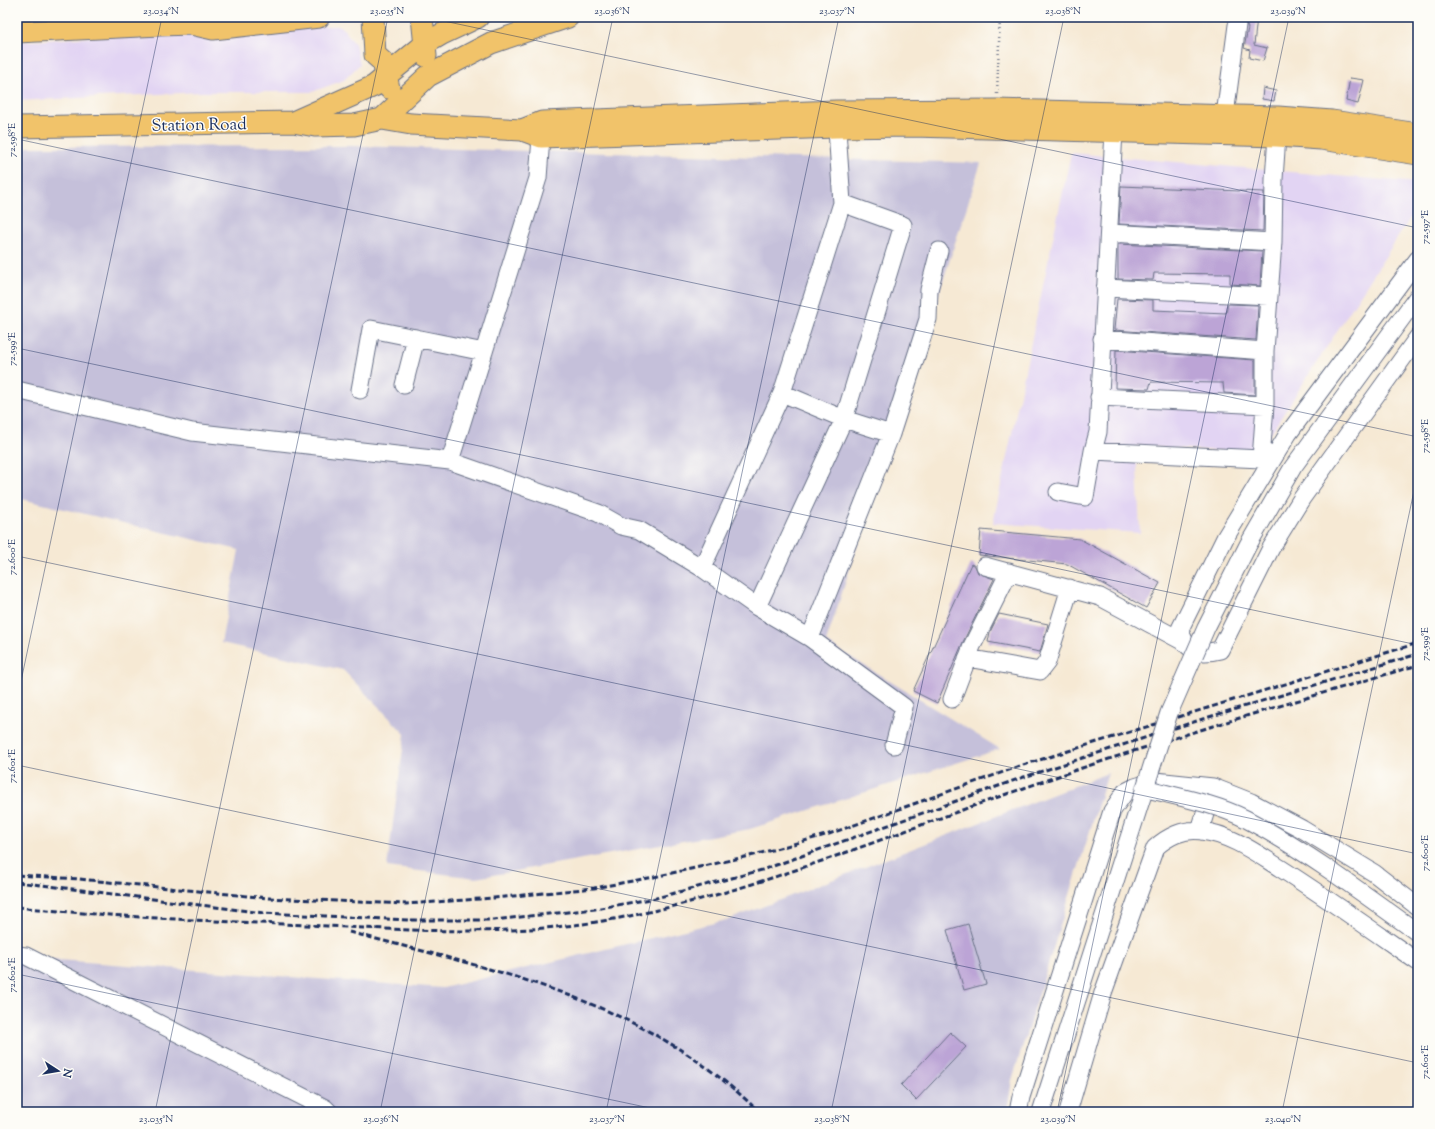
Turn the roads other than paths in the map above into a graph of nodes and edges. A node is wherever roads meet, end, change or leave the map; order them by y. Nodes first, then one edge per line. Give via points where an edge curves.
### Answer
1 (319, 17) edge
2 (373, 17) edge
3 (422, 17) edge
4 (434, 17) edge
5 (478, 17) edge
6 (568, 17) edge
7 (196, 21) edge
8 (1237, 25) dead end
9 (458, 26) junction
10 (17, 32) edge
11 (425, 44) junction
12 (428, 76) junction
13 (380, 82) junction
14 (387, 114) junction
15 (1225, 115) junction
16 (836, 119) junction
17 (292, 122) junction
18 (17, 127) edge
19 (535, 130) junction
20 (1114, 131) junction
21 (1418, 134) edge
22 (1277, 136) junction
23 (1418, 154) edge
24 (842, 203) junction
25 (1109, 233) junction
26 (1274, 242) junction
27 (939, 251) dead end
28 (1418, 260) edge
29 (1105, 288) junction
30 (1270, 296) junction
31 (1418, 296) edge
32 (1418, 337) edge
33 (416, 338) junction
34 (1102, 339) junction
35 (1265, 351) junction
36 (484, 352) junction
37 (404, 385) dead end
38 (17, 390) edge
39 (360, 390) dead end
40 (782, 393) junction
41 (1099, 397) junction
42 (1265, 405) junction
43 (844, 419) junction
44 (891, 434) junction
45 (1093, 451) junction
46 (450, 462) junction
47 (1058, 492) dead end
48 (985, 566) dead end
49 (702, 568) junction
50 (1009, 572) junction
51 (1070, 588) junction
52 (757, 607) junction
53 (810, 638) junction
54 (1182, 641) junction
55 (967, 658) junction
56 (952, 699) dead end
57 (894, 745) dead end
58 (1144, 788) junction
59 (1213, 788) junction
60 (1200, 830) junction
61 (1418, 907) edge
62 (1418, 933) edge
63 (17, 955) edge
64 (1418, 962) edge
65 (329, 1112) edge
66 (1018, 1112) edge
67 (1041, 1112) edge
68 (1068, 1112) edge

1 - 7 main road via 213,30
2 - 13 main road via 376,55 383,62
3 - 11 main road
4 - 9 main road
5 - 9 main road, Station Road
6 - 12 main road via 491,43
7 - 10 main road
8 - 15 street
9 - 11 main road, Station Road
11 - 12 main road
11 - 13 main road, Station Road
12 - 14 main road
13 - 14 main road
13 - 17 main road, Station Road
14 - 17 main road via 354,125 315,126
14 - 19 main road via 411,124
15 - 16 main road via 997,110
15 - 21 main road via 1332,121
16 - 19 main road
16 - 20 main road via 913,126
16 - 24 street
17 - 18 main road, Station Road
19 - 36 street via 538,178
20 - 22 main road
20 - 25 street
22 - 23 main road via 1328,140
22 - 26 street
24 - 40 street
24 - 43 street via 903,225
25 - 26 street
25 - 29 street
26 - 30 street
27 - 44 street via 929,290 928,318
28 - 54 street via 1288,434 1225,538 1180,629
29 - 30 street
29 - 34 street
30 - 35 street
31 - 58 street, bridge via 1293,467 1248,545 1206,628 1169,713
32 - 54 street via 1302,498 1271,548 1220,650 1201,652 1190,648
33 - 36 street
33 - 37 street
33 - 39 street via 371,329
34 - 35 street
34 - 41 street
35 - 42 street
36 - 46 street
38 - 46 street via 192,432
40 - 43 street
40 - 49 street
41 - 42 street
41 - 45 street via 1098,432
42 - 45 street via 1261,459
43 - 44 street
43 - 52 street
44 - 53 street
45 - 47 street via 1085,497
46 - 49 street via 598,513 621,526 639,530
48 - 50 street
49 - 52 street
50 - 51 street
50 - 55 street
51 - 54 street via 1100,597
51 - 55 street via 1047,662 1040,671
52 - 53 street
53 - 57 street via 904,707
55 - 56 street
58 - 62 street, bridge via 1213,806 1245,819 1354,887
58 - 67 street, bridge
59 - 60 street
59 - 61 street via 1251,802 1302,829 1374,873
59 - 66 street via 1155,781 1125,792 1112,811
60 - 64 street via 1214,833 1250,849 1318,892
60 - 68 street via 1168,837 1155,848 1102,993
63 - 65 street via 33,960 326,1108

